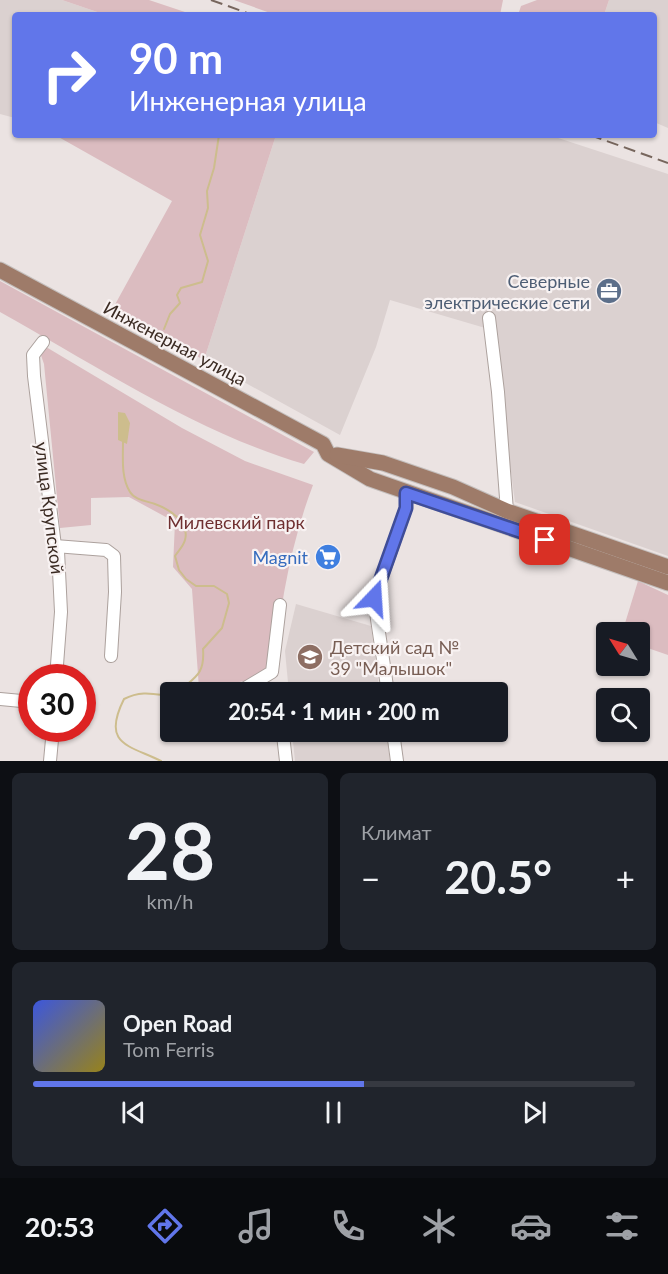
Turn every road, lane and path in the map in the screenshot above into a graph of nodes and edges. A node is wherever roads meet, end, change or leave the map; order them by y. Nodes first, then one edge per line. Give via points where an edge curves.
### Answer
1 (0, 270) edge
2 (489, 318) dead end
3 (43, 342) dead end
4 (328, 454) junction
5 (382, 463) junction
6 (370, 479) junction
7 (406, 493) junction
8 (507, 511) junction
9 (55, 546) junction
10 (668, 567) edge
11 (652, 576) junction
12 (668, 583) edge
13 (668, 588) edge
14 (280, 605) dead end
15 (111, 656) dead end
16 (57, 664) edge
17 (255, 682) edge
18 (386, 682) edge
19 (0, 699) edge
20 (18, 701) edge
21 (52, 742) edge
22 (284, 742) edge
23 (394, 742) edge
24 (50, 761) edge
25 (286, 761) edge
26 (397, 761) edge

1 - 4 main road, Инженерная улица via 323,444
2 - 8 street
3 - 9 street, улица Крупской via 33,355 34,376
4 - 5 main road
4 - 6 main road, Инженерная улица
5 - 6 main road
5 - 8 main road via 453,487
6 - 7 main road, Инженерная улица
7 - 11 main road, Инженерная улица
7 - 18 street via 406,508 374,598
8 - 10 main road
9 - 15 street via 106,550 114,556
9 - 16 street, улица Крупской via 61,612
11 - 12 main road, Инженерная улица
11 - 13 main road
14 - 17 street via 272,672
19 - 20 street
21 - 24 street
22 - 25 street
23 - 26 street

